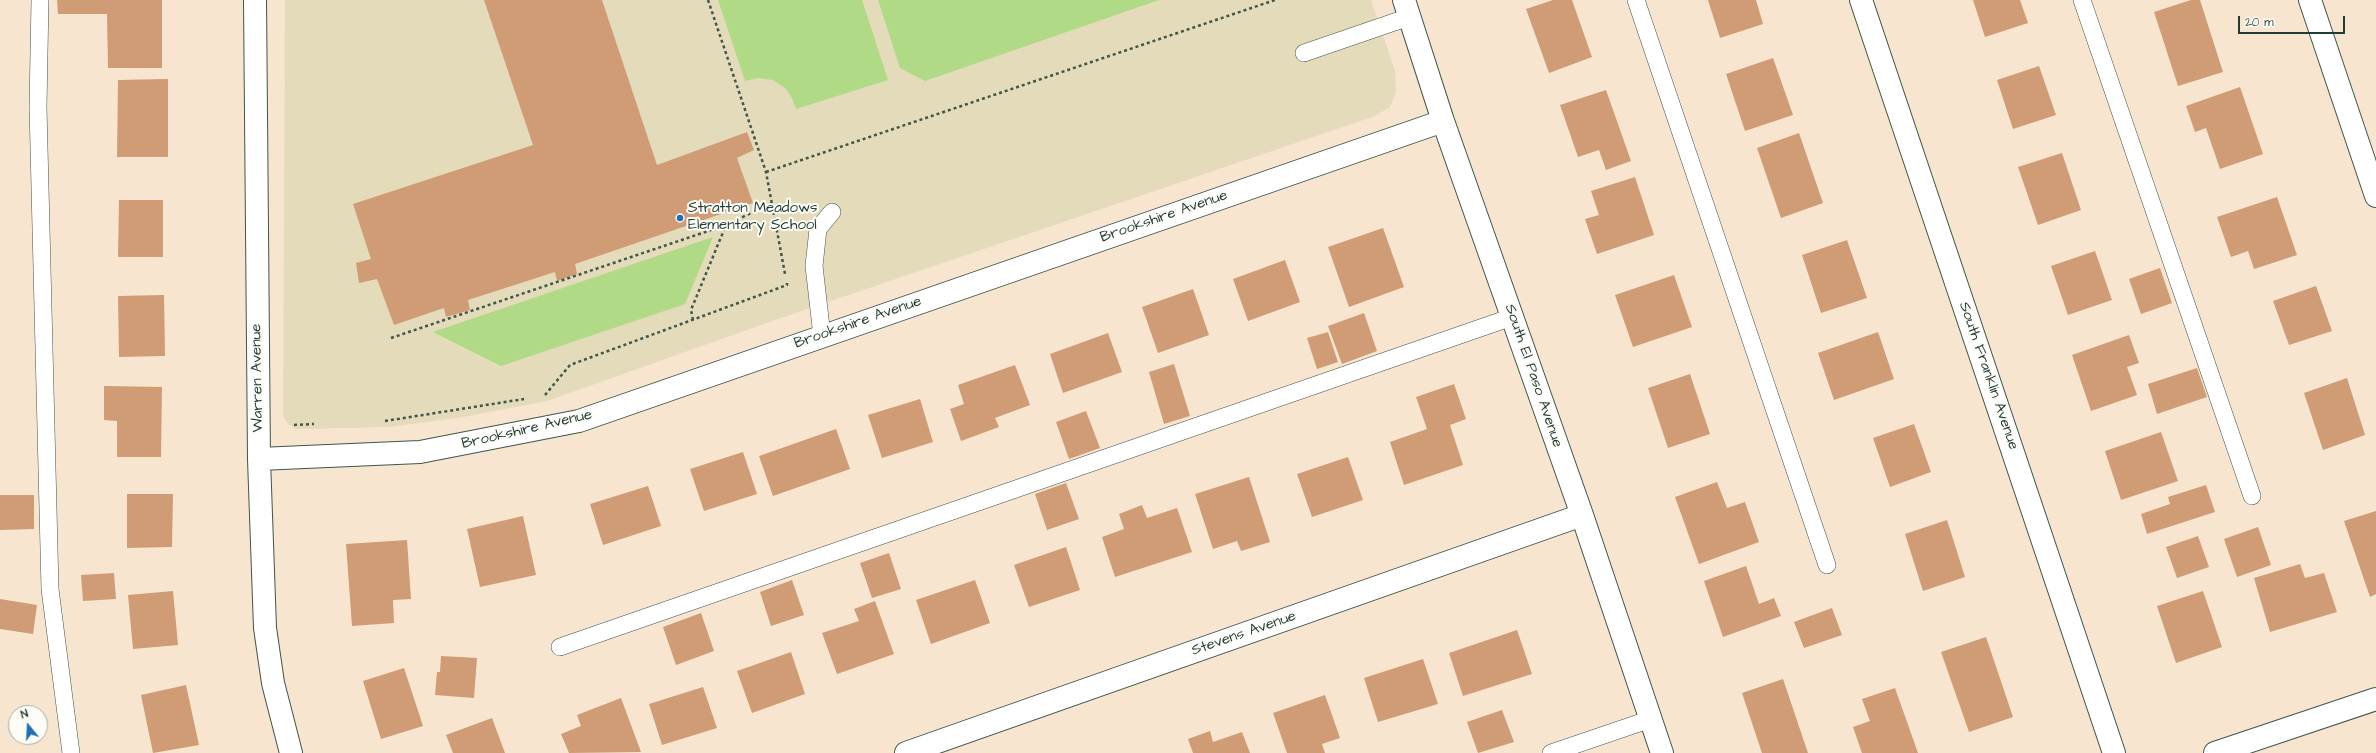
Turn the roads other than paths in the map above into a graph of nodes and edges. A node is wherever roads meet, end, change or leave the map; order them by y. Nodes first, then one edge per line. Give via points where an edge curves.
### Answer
1 (40, 0) edge
2 (255, 0) edge
3 (1636, 0) edge
4 (1861, 0) edge
5 (2082, 0) edge
6 (2310, 0) edge
7 (1406, 9) edge
8 (1304, 53) dead end
9 (1443, 121) junction
10 (2376, 196) edge
11 (832, 212) dead end
12 (1512, 317) junction
13 (822, 336) junction
14 (259, 459) junction
15 (2252, 496) dead end
16 (1582, 515) junction
17 (1827, 565) dead end
18 (560, 647) dead end
19 (2376, 699) edge
20 (1651, 719) junction
21 (71, 753) edge
22 (291, 753) edge
23 (906, 753) edge
24 (1551, 753) edge
25 (1662, 753) edge
26 (2114, 753) edge
27 (2215, 753) edge

1 - 21 lane via 38,107 50,589
2 - 14 street, Warren Avenue
3 - 17 lane
4 - 26 street, South Franklin Avenue
5 - 15 lane
6 - 10 street
7 - 8 lane
7 - 9 street, South El Paso Avenue
9 - 12 street, South El Paso Avenue
9 - 13 street, Brookshire Avenue
11 - 13 lane via 818,229 814,266
12 - 16 street, South El Paso Avenue
12 - 18 lane
13 - 14 street, Brookshire Avenue via 579,421 420,452
14 - 22 street, Warren Avenue via 265,628 273,683
16 - 20 street, South El Paso Avenue
16 - 23 street, Stevens Avenue
19 - 27 street
20 - 24 lane
20 - 25 street, South El Paso Avenue

